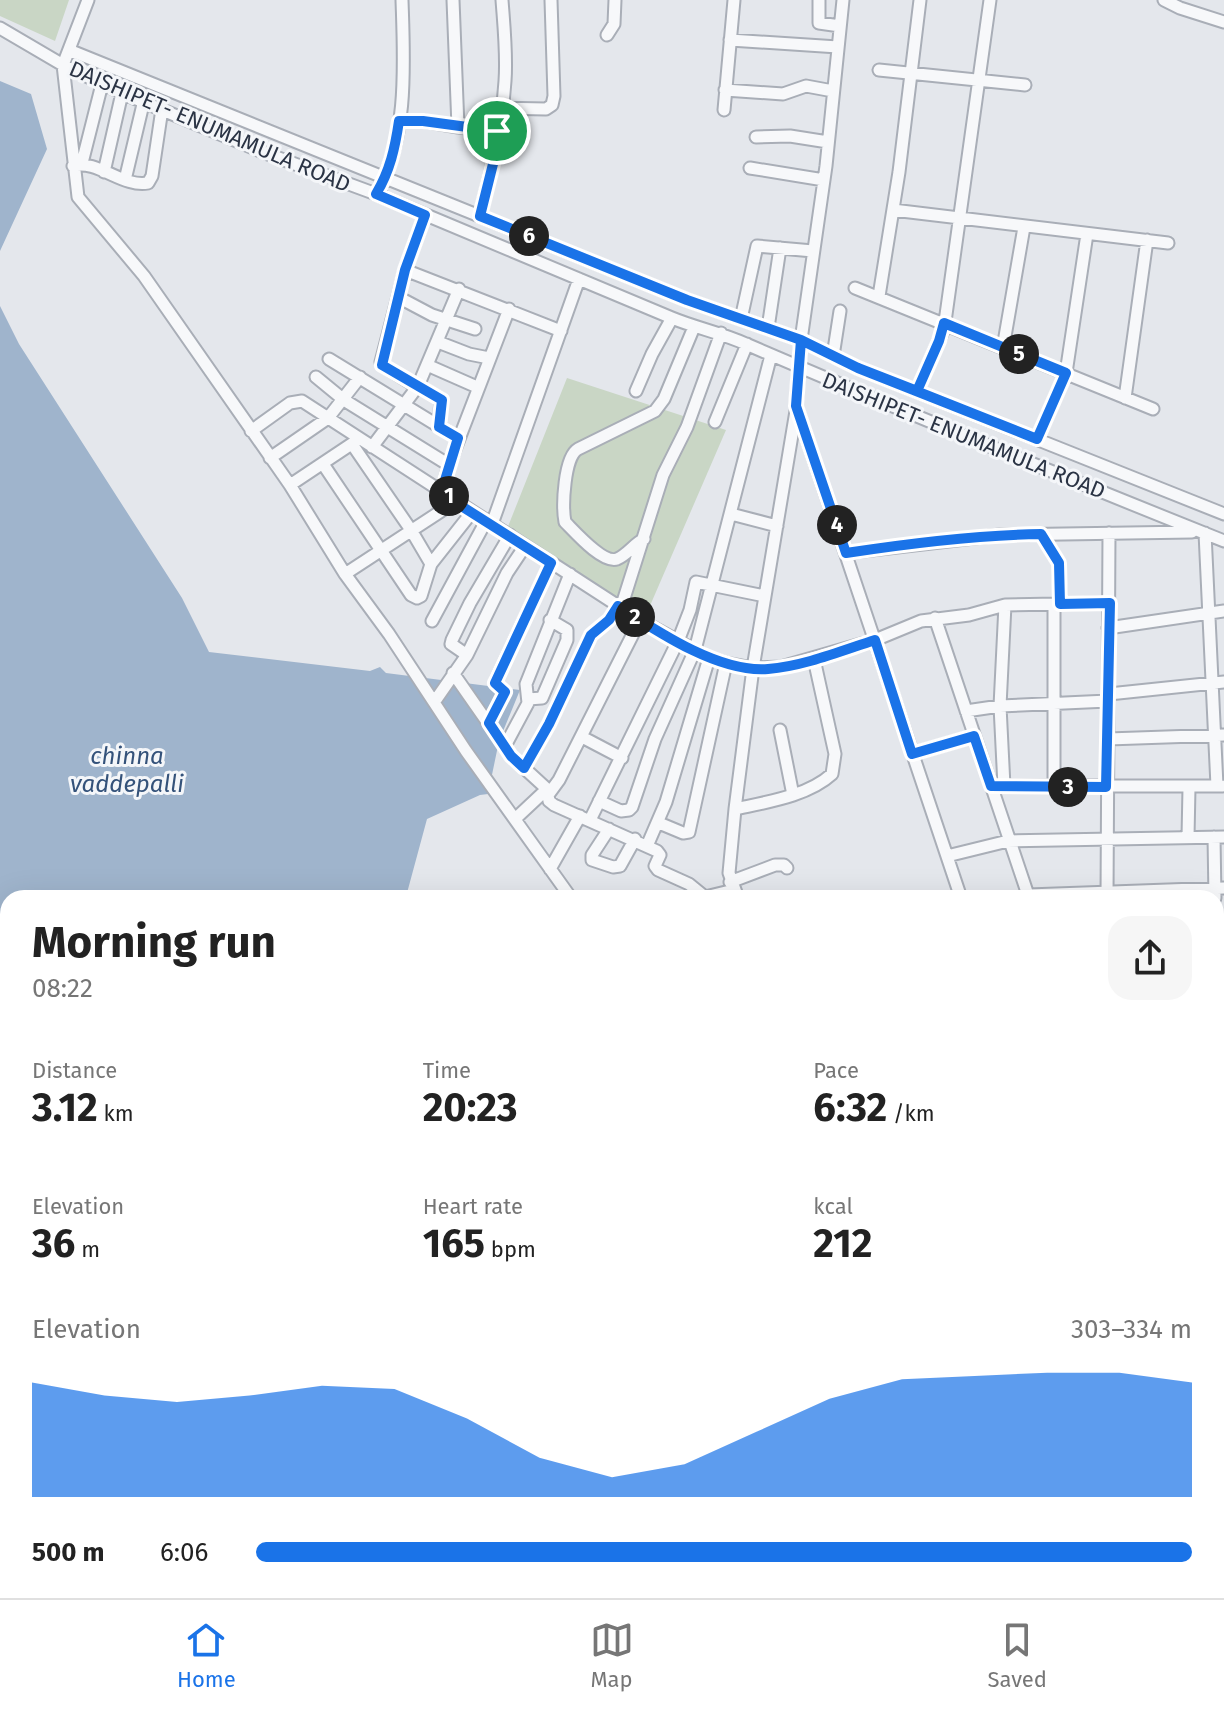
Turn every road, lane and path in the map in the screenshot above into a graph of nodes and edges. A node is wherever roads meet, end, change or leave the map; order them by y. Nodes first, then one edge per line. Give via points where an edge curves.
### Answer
1 (88, 0) edge
2 (402, 0) edge
3 (453, 0) edge
4 (502, 0) edge
5 (551, 0) edge
6 (615, 0) edge
7 (734, 0) edge
8 (819, 0) edge
9 (843, 0) edge
10 (920, 0) edge
11 (990, 0) edge
12 (1164, 0) edge
13 (1224, 22) edge
14 (840, 26) junction
15 (0, 28) edge
16 (607, 35) dead end
17 (730, 40) junction
18 (838, 47) junction
19 (69, 50) junction
20 (63, 65) junction
21 (879, 70) dead end
22 (911, 73) junction
23 (979, 79) junction
24 (102, 84) junction
25 (1025, 85) dead end
26 (725, 90) junction
27 (833, 91) junction
28 (122, 93) junction
29 (144, 100) junction
30 (502, 108) junction
31 (162, 109) junction
32 (724, 110) dead end
33 (399, 121) junction
34 (458, 127) junction
35 (497, 131) junction
36 (756, 137) dead end
37 (828, 142) junction
38 (78, 165) junction
39 (750, 168) dead end
40 (104, 172) junction
41 (386, 178) junction
42 (125, 180) junction
43 (824, 180) junction
44 (376, 194) junction
45 (893, 210) junction
46 (425, 215) junction
47 (480, 216) junction
48 (959, 220) junction
49 (1024, 227) junction
50 (1087, 234) junction
51 (1147, 240) junction
52 (1168, 243) dead end
53 (780, 248) junction
54 (813, 251) junction
55 (405, 270) junction
56 (579, 279) junction
57 (855, 288) dead end
58 (459, 289) junction
59 (879, 296) junction
60 (398, 297) junction
61 (509, 309) junction
62 (840, 311) dead end
63 (672, 318) junction
64 (447, 319) junction
65 (741, 319) junction
66 (944, 323) junction
67 (694, 327) junction
68 (768, 328) junction
69 (475, 329) dead end
70 (561, 331) junction
71 (721, 333) junction
72 (801, 340) junction
73 (438, 342) junction
74 (747, 344) junction
75 (1003, 348) junction
76 (771, 355) junction
77 (833, 356) junction
78 (489, 358) junction
79 (329, 359) dead end
80 (427, 365) junction
81 (798, 368) junction
82 (1066, 373) junction
83 (316, 377) dead end
84 (360, 377) junction
85 (418, 386) junction
86 (477, 387) junction
87 (636, 391) dead end
88 (917, 391) junction
89 (1125, 398) junction
90 (344, 400) junction
91 (402, 406) junction
92 (796, 406) junction
93 (1153, 409) dead end
94 (328, 418) junction
95 (715, 422) dead end
96 (386, 427) junction
97 (439, 427) junction
98 (251, 431) junction
99 (458, 438) junction
100 (1037, 439) junction
101 (355, 441) junction
102 (372, 447) junction
103 (270, 458) junction
104 (323, 464) junction
105 (449, 465) junction
106 (290, 485) junction
107 (442, 490) junction
108 (455, 502) junction
109 (472, 512) junction
110 (731, 514) junction
111 (1224, 514) edge
112 (489, 522) junction
113 (777, 526) junction
114 (411, 530) junction
115 (1203, 532) junction
116 (1109, 533) junction
117 (1041, 534) junction
118 (510, 535) junction
119 (644, 539) junction
120 (1224, 541) edge
121 (525, 546) junction
122 (381, 549) junction
123 (846, 553) junction
124 (551, 563) junction
125 (431, 564) junction
126 (345, 574) junction
127 (570, 574) junction
128 (712, 583) junction
129 (765, 596) junction
130 (1110, 603) junction
131 (1057, 604) junction
132 (1005, 605) junction
133 (620, 607) junction
134 (1224, 611) edge
135 (1209, 612) junction
136 (935, 618) junction
137 (550, 620) junction
138 (640, 620) junction
139 (432, 621) dead end
140 (1108, 628) junction
141 (875, 640) junction
142 (678, 641) junction
143 (695, 650) junction
144 (467, 655) junction
145 (709, 658) junction
146 (814, 659) junction
147 (726, 663) junction
148 (753, 668) junction
149 (453, 673) junction
150 (1218, 682) edge
151 (1108, 698) junction
152 (528, 699) junction
153 (435, 701) junction
154 (1055, 704) junction
155 (1000, 706) junction
156 (966, 711) junction
157 (489, 723) junction
158 (780, 730) dead end
159 (1219, 735) edge
160 (974, 736) junction
161 (582, 737) junction
162 (1108, 739) junction
163 (505, 746) junction
164 (912, 754) junction
165 (622, 758) junction
166 (524, 768) junction
167 (991, 786) junction
168 (1004, 786) junction
169 (1221, 786) edge
170 (1054, 787) junction
171 (1106, 787) junction
172 (1189, 788) junction
173 (547, 792) junction
174 (793, 795) junction
175 (599, 801) junction
176 (735, 809) junction
177 (585, 818) junction
178 (515, 819) junction
179 (659, 823) junction
180 (609, 829) junction
181 (1188, 837) junction
182 (1219, 837) edge
183 (1108, 838) junction
184 (635, 839) junction
185 (1008, 841) junction
186 (647, 846) junction
187 (947, 856) junction
188 (787, 868) dead end
189 (550, 869) junction
190 (565, 890) edge
191 (696, 890) edge
192 (734, 890) edge
193 (958, 890) edge
194 (1027, 890) edge
195 (1107, 890) edge
196 (1218, 890) edge

1 - 19 street
2 - 33 street
3 - 34 street
4 - 30 street
5 - 30 street via 552,105
6 - 16 street via 614,24
7 - 17 street
8 - 14 street via 819,23
9 - 14 street
10 - 22 street
11 - 23 street
12 - 13 street
14 - 18 street
15 - 20 street, DAISHIPET- ENUMAMULA ROAD
17 - 18 street
17 - 26 street
18 - 27 street
19 - 20 street
19 - 41 street
20 - 24 street, DAISHIPET- ENUMAMULA ROAD
20 - 38 street
21 - 22 street
22 - 23 street
22 - 45 street
23 - 25 street
23 - 48 street
24 - 28 street, DAISHIPET- ENUMAMULA ROAD
24 - 38 street
26 - 27 street via 783,94 806,86
26 - 32 street
27 - 37 street
28 - 29 street, DAISHIPET- ENUMAMULA ROAD
28 - 40 street
29 - 31 street, DAISHIPET- ENUMAMULA ROAD
29 - 42 street
30 - 35 street
31 - 42 street via 151,181 144,185
31 - 44 street, DAISHIPET- ENUMAMULA ROAD
33 - 34 street
33 - 41 street
34 - 35 street
35 - 47 street
36 - 37 street
37 - 43 street
38 - 40 street
38 - 98 street via 78,197 84,207 144,276
39 - 43 street
40 - 42 street
41 - 44 street
41 - 47 street
43 - 54 street
44 - 46 street, DAISHIPET- ENUMAMULA ROAD
45 - 48 street
45 - 59 street
46 - 55 street
46 - 56 street, DAISHIPET- ENUMAMULA ROAD
47 - 65 street
48 - 49 street
48 - 66 street
49 - 50 street
49 - 75 street
50 - 51 street
50 - 82 street
51 - 52 street
51 - 89 street
53 - 54 street
53 - 65 street via 756,247
53 - 68 street
54 - 72 street
55 - 58 street
55 - 60 street
56 - 63 street, DAISHIPET- ENUMAMULA ROAD
56 - 70 street
57 - 59 street
58 - 61 street
58 - 64 street
59 - 66 street
60 - 64 street
60 - 85 street via 381,362
61 - 70 street
61 - 78 street
62 - 77 street
63 - 67 street, DAISHIPET- ENUMAMULA ROAD
63 - 87 street
64 - 69 street
64 - 73 street
65 - 68 street
66 - 75 street
66 - 88 street
67 - 71 street, DAISHIPET- ENUMAMULA ROAD
67 - 119 street via 655,411 570,457 565,522 609,559
68 - 72 street
70 - 112 street
71 - 74 street, DAISHIPET- ENUMAMULA ROAD
71 - 119 street via 687,427 663,475
72 - 77 street
72 - 81 street
73 - 78 street
73 - 80 street
74 - 76 street, DAISHIPET- ENUMAMULA ROAD
74 - 95 street
75 - 82 street
76 - 81 street, DAISHIPET- ENUMAMULA ROAD
76 - 110 street
77 - 88 street
78 - 86 street
79 - 84 street
80 - 85 street
80 - 86 street
81 - 92 street
81 - 115 street, DAISHIPET- ENUMAMULA ROAD
82 - 89 street
82 - 100 street
83 - 90 street
84 - 90 street
84 - 91 street
85 - 91 street
85 - 97 street via 441,399
86 - 99 street
88 - 100 street
89 - 93 street
90 - 94 street
90 - 96 street
91 - 96 street
91 - 97 street
92 - 113 street
92 - 123 street
94 - 98 street via 296,401
94 - 101 street
94 - 103 street
96 - 102 street
96 - 105 street
97 - 99 street
98 - 103 street
99 - 105 street
100 - 111 street
101 - 102 street
101 - 104 street
101 - 114 street
102 - 107 street
103 - 106 street
104 - 106 street
104 - 122 street
105 - 107 street
106 - 126 street
107 - 108 street
108 - 109 street
108 - 114 street
109 - 112 street
109 - 125 street
110 - 113 street
110 - 128 street
112 - 118 street
112 - 139 street
113 - 129 street
114 - 122 street
114 - 125 street
115 - 116 street
115 - 120 street, DAISHIPET- ENUMAMULA ROAD
115 - 135 street
116 - 117 street
116 - 130 street
117 - 123 street
117 - 131 street via 1059,563
118 - 121 street
118 - 144 street via 452,640
119 - 133 street
121 - 124 street
121 - 144 street
122 - 125 street via 417,598
122 - 126 street
123 - 141 street
124 - 127 street
124 - 157 street via 496,680 505,692
126 - 153 street
127 - 133 street
127 - 137 street
128 - 129 street
128 - 142 street via 695,585
128 - 143 street
129 - 148 street
130 - 131 street
130 - 140 street
131 - 132 street
131 - 154 street
132 - 136 street
132 - 155 street
133 - 138 street
133 - 166 street via 591,635
134 - 135 street
135 - 140 street
135 - 150 street
136 - 141 street
136 - 156 street
137 - 152 street via 526,684
137 - 152 street via 567,630 567,640 542,698
138 - 142 street
138 - 161 street
140 - 151 street
141 - 146 street
141 - 164 street
142 - 143 street
142 - 165 street
143 - 145 street
143 - 175 street via 632,807 621,811
144 - 149 street
145 - 147 street
145 - 179 street
146 - 148 street
146 - 174 street via 835,768 827,779
147 - 148 street
147 - 179 street via 689,832
148 - 176 street
149 - 153 street
149 - 157 street
150 - 151 street
150 - 159 street
151 - 154 street
151 - 162 street
152 - 163 street
153 - 178 street
154 - 155 street
154 - 170 street
155 - 156 street
155 - 168 street
156 - 160 street
157 - 163 street
158 - 174 street
159 - 162 street
159 - 169 street
160 - 164 street
160 - 167 street
161 - 165 street
161 - 173 street
162 - 171 street
163 - 166 street
164 - 187 street
165 - 175 street
166 - 173 street
167 - 168 street
167 - 185 street
168 - 170 street
169 - 172 street
170 - 171 street
171 - 172 street
171 - 183 street
172 - 181 street
173 - 177 street via 554,805
173 - 178 street
174 - 176 street
175 - 177 street
176 - 192 street via 729,866
177 - 180 street
177 - 189 street
178 - 189 street
179 - 186 street
180 - 184 street
180 - 184 street via 592,860 620,866
181 - 182 street
181 - 183 street
182 - 196 street
183 - 185 street
183 - 195 street
184 - 186 street
185 - 187 street
185 - 194 street
186 - 191 street via 659,852 658,870
187 - 193 street
188 - 192 street via 775,865
189 - 190 street

